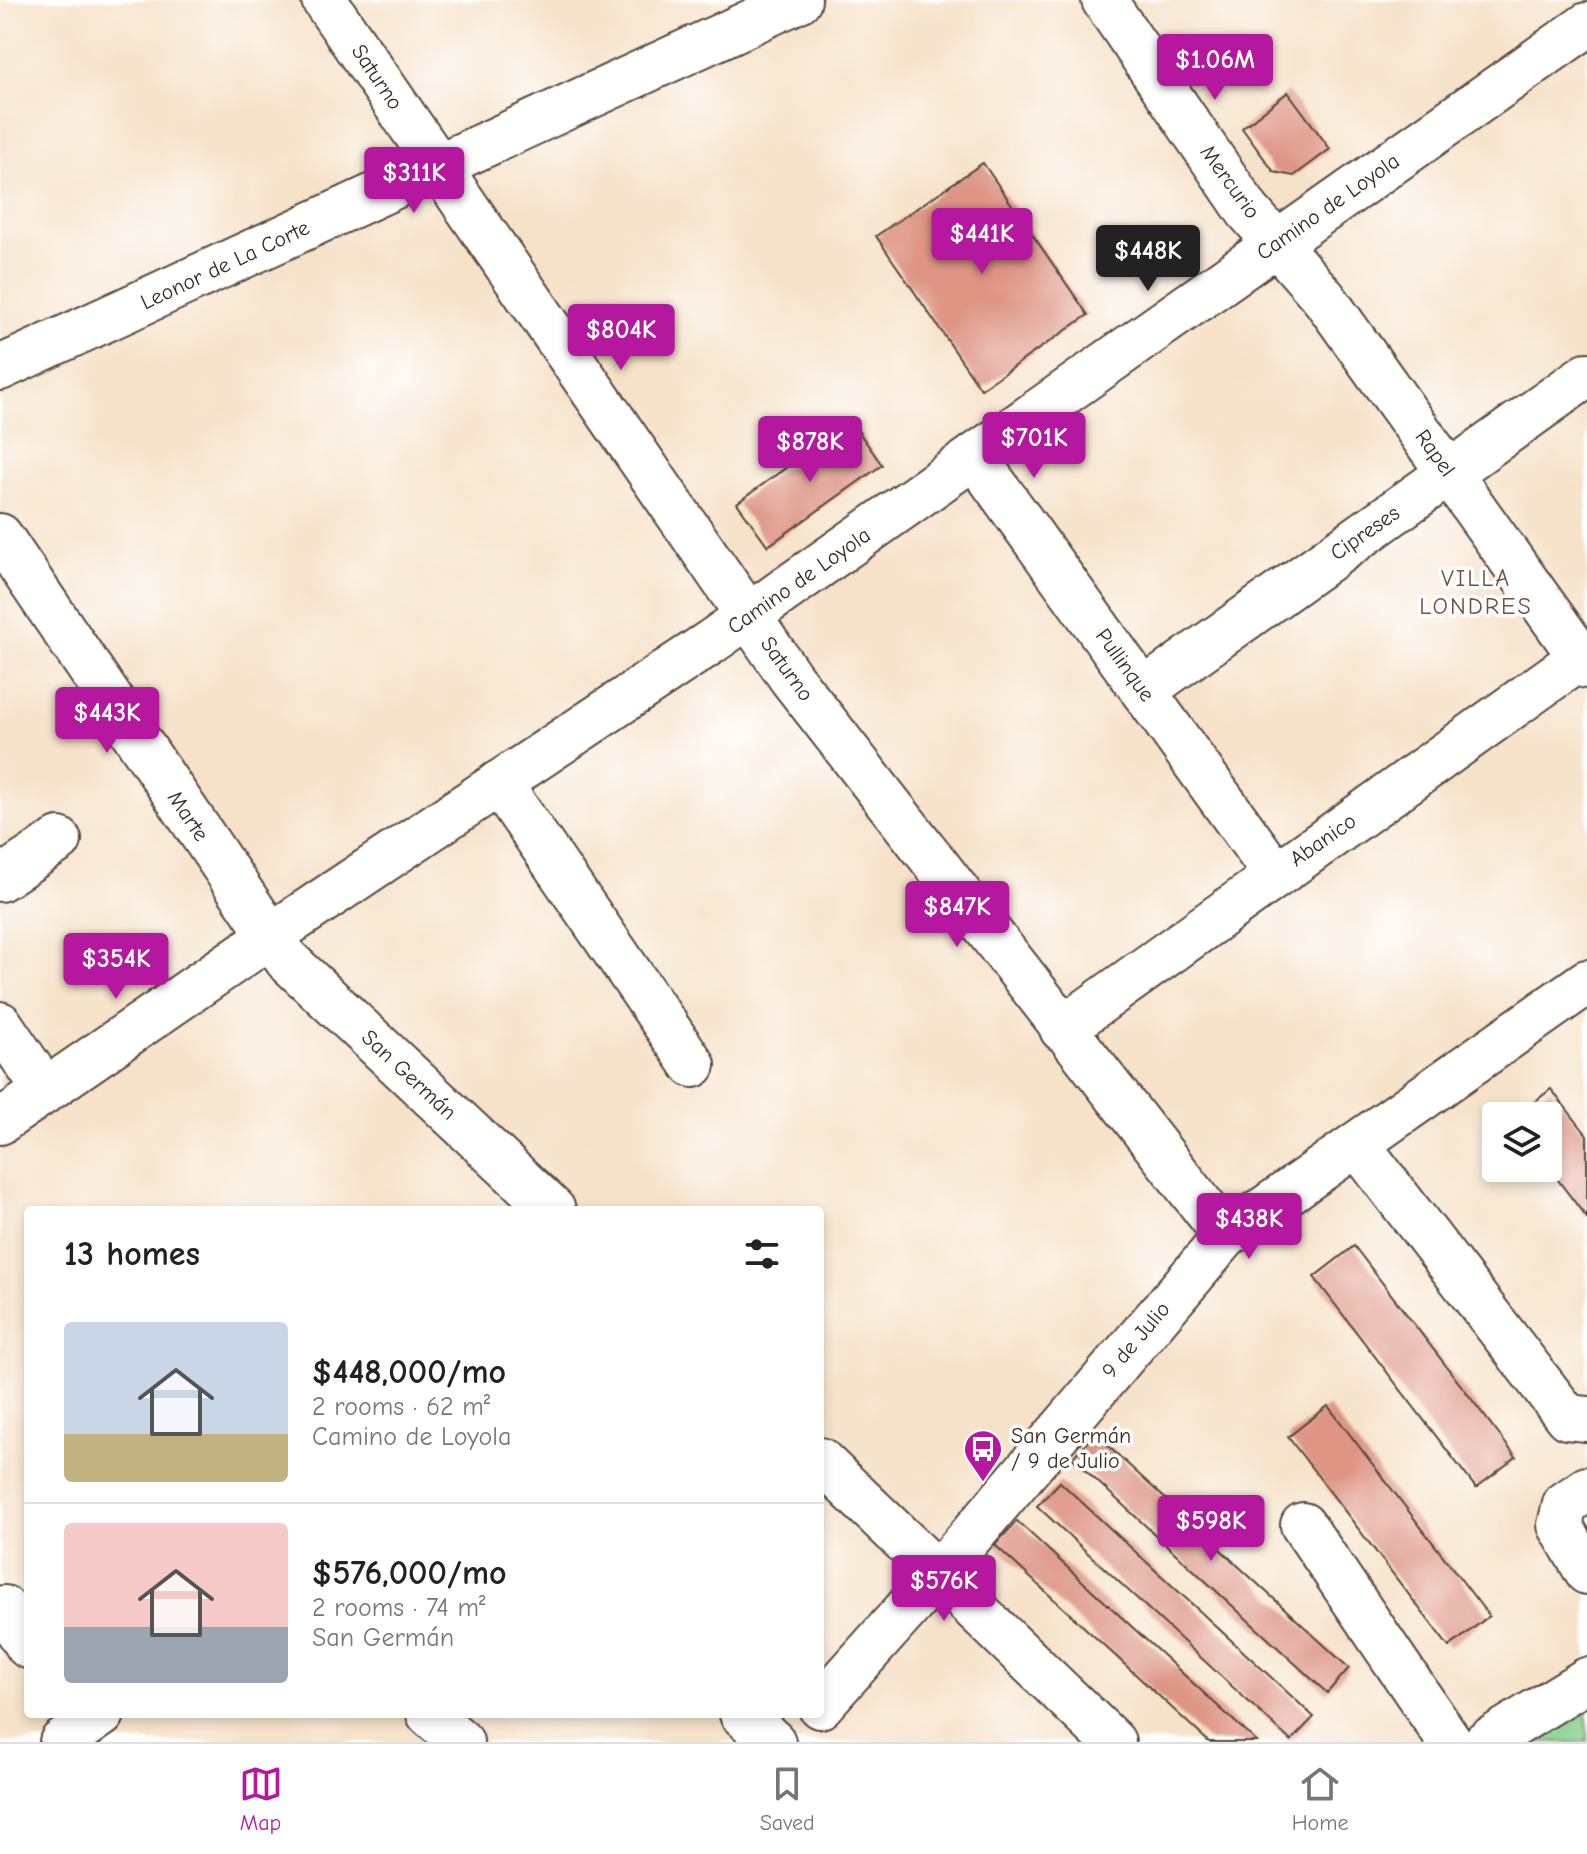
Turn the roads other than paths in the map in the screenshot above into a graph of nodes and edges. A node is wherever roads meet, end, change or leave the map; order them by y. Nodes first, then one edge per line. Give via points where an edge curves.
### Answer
1 (324, 0) edge
2 (799, 0) edge
3 (1104, 0) edge
4 (742, 12) edge
5 (1587, 25) edge
6 (437, 167) junction
7 (1277, 243) junction
8 (0, 368) edge
9 (1587, 375) edge
10 (975, 457) junction
11 (1449, 473) junction
12 (0, 536) edge
13 (748, 616) junction
14 (1585, 658) edge
15 (1143, 691) junction
16 (499, 783) junction
17 (59, 840) dead end
18 (1275, 874) junction
19 (0, 879) edge
20 (270, 936) junction
21 (1587, 982) edge
22 (0, 1024) edge
23 (1062, 1029) junction
24 (693, 1065) dead end
25 (45, 1090) junction
26 (0, 1122) edge
27 (1357, 1144) junction
28 (549, 1206) edge
29 (1226, 1236) junction
30 (1587, 1419) edge
31 (824, 1464) edge
32 (1587, 1489) edge
33 (1303, 1525) dead end
34 (940, 1572) junction
35 (1587, 1572) edge
36 (4, 1608) dead end
37 (24, 1640) edge
38 (1587, 1680) edge
39 (824, 1702) edge
40 (434, 1718) edge
41 (746, 1718) edge
42 (809, 1718) edge
43 (461, 1742) edge
44 (773, 1742) edge
45 (787, 1742) edge
46 (1113, 1742) edge
47 (1450, 1742) edge
48 (1486, 1742) edge

1 - 6 street, Saturno
2 - 4 street, Leonor de La Corte
3 - 7 street, Mercurio via 1248,211
4 - 6 street, Leonor de La Corte
5 - 7 street, Camino de Loyola
6 - 8 street, Leonor de La Corte
6 - 13 street, Saturno
7 - 10 street, Camino de Loyola
7 - 11 street, Rapel via 1324,298
9 - 11 street, Cipreses
10 - 13 street, Camino de Loyola
10 - 15 street, Pullinque
11 - 14 street, Rapel
11 - 15 street, Cipreses
12 - 20 street, Marte
13 - 16 street, Camino de Loyola
13 - 23 street, Saturno
14 - 18 street, Abanico
15 - 18 street, Pullinque
16 - 20 street, Camino de Loyola
16 - 24 street
17 - 19 street
18 - 23 street, Abanico
20 - 25 street, Camino de Loyola
20 - 28 street, San Germán via 302,975
21 - 27 street, 9 de Julio
22 - 25 street
23 - 29 street, Saturno
25 - 26 street, Camino de Loyola
27 - 29 street, 9 de Julio
27 - 30 street via 1567,1417
29 - 34 street, 9 de Julio
31 - 34 street
32 - 35 street via 1565,1504 1560,1525
33 - 47 street
34 - 39 street, 9 de Julio
34 - 46 street
36 - 37 street
38 - 48 street
40 - 43 street
41 - 44 street
42 - 45 street

